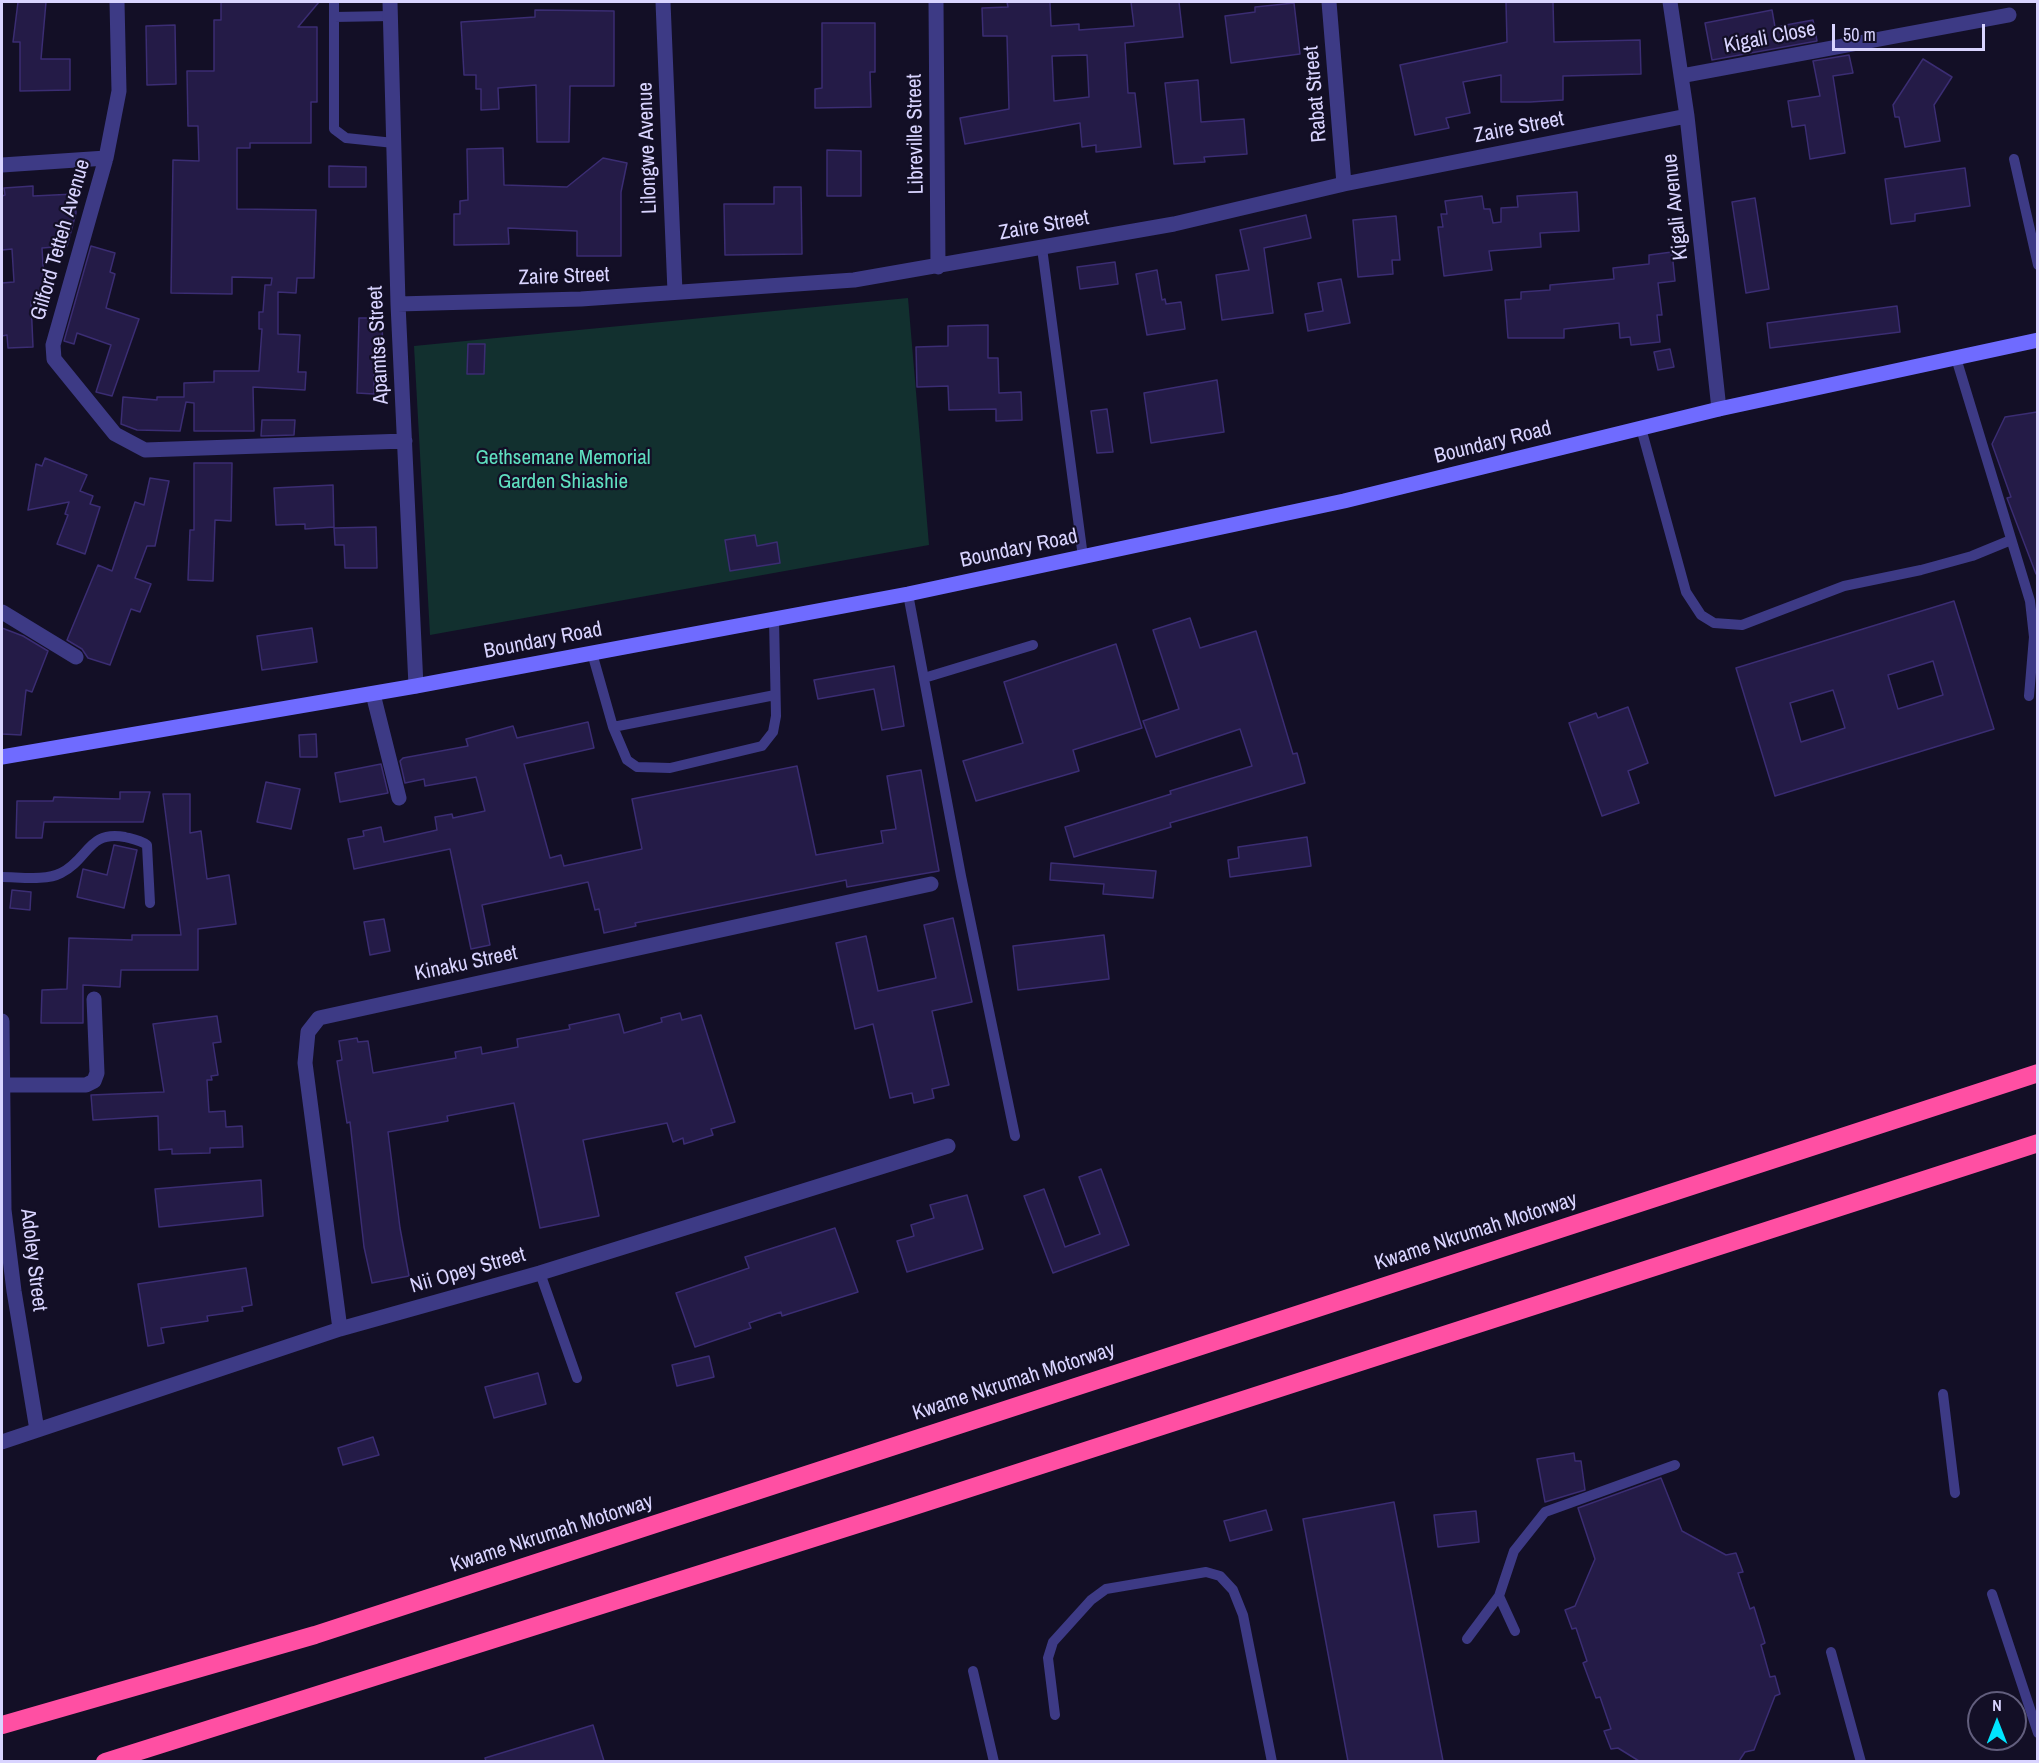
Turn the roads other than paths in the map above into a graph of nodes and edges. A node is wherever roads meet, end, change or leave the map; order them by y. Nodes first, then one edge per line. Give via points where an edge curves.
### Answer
1 (117, 2) edge
2 (334, 2) edge
3 (663, 2) edge
4 (936, 2) edge
5 (1329, 2) edge
6 (1670, 2) edge
7 (390, 9) edge
8 (2009, 15) dead end
9 (334, 17) junction
10 (1681, 76) junction
11 (1687, 116) junction
12 (394, 143) junction
13 (106, 158) junction
14 (2014, 159) dead end
15 (2, 165) edge
16 (1344, 184) junction
17 (1042, 248) junction
18 (2037, 265) edge
19 (938, 267) junction
20 (675, 292) junction
21 (398, 304) junction
22 (2037, 340) edge
23 (1956, 358) junction
24 (1719, 409) junction
25 (1641, 428) junction
26 (405, 441) junction
27 (2011, 540) junction
28 (1083, 556) junction
29 (908, 594) junction
30 (2, 612) edge
31 (774, 619) junction
32 (1033, 645) dead end
33 (592, 653) junction
34 (76, 657) dead end
35 (924, 678) junction
36 (416, 686) junction
37 (373, 694) junction
38 (775, 695) junction
39 (2029, 696) dead end
40 (613, 727) junction
41 (2, 757) edge
42 (399, 798) dead end
43 (2, 877) edge
44 (931, 884) dead end
45 (150, 903) dead end
46 (94, 999) dead end
47 (2, 1021) edge
48 (2037, 1074) edge
49 (3, 1085) junction
50 (1015, 1136) dead end
51 (2037, 1143) edge
52 (948, 1146) dead end
53 (3, 1210) edge
54 (540, 1273) junction
55 (340, 1329) junction
56 (577, 1378) dead end
57 (1943, 1394) dead end
58 (37, 1430) junction
59 (2, 1442) edge
60 (1675, 1465) dead end
61 (1955, 1493) dead end
62 (1992, 1594) dead end
63 (1499, 1596) junction
64 (1515, 1631) dead end
65 (1467, 1639) dead end
66 (1831, 1652) dead end
67 (973, 1671) dead end
68 (1055, 1715) dead end
69 (2, 1725) edge
70 (2037, 1734) edge
71 (105, 1761) edge
72 (994, 1761) edge
73 (1272, 1761) edge
74 (1861, 1761) edge

1 - 13 street, Gilford Tetteh Avenue via 119,91
2 - 9 lane
3 - 20 street, Lilongwe Avenue
4 - 19 street, Libreville Street
5 - 16 street, Rabat Street
6 - 10 street, Kigali Avenue
7 - 9 lane
7 - 12 street, Apamtse Street
8 - 10 street, Kigali Close
9 - 12 lane via 334,129 346,138
10 - 11 street, Kigali Avenue
11 - 16 street, Zaire Street
11 - 24 street, Kigali Avenue
12 - 21 street, Apamtse Street
13 - 15 street
13 - 26 street, Gilford Tetteh Avenue via 53,345 54,359 115,434 145,450
14 - 18 lane
16 - 17 street, Zaire Street via 1174,224
17 - 19 street, Zaire Street
17 - 28 lane
19 - 20 street, Zaire Street via 854,280
20 - 21 street, Zaire Street
21 - 26 street, Apamtse Street
22 - 23 main road, Boundary Road
23 - 24 main road, Boundary Road
23 - 27 lane
24 - 25 main road, Boundary Road
25 - 27 lane via 1686,592 1701,615 1714,623 1742,624 1844,586 1972,556
25 - 28 main road, Boundary Road via 1344,501
26 - 36 street, Apamtse Street
27 - 39 lane via 2031,610 2034,637
28 - 29 main road, Boundary Road
29 - 31 main road, Boundary Road
29 - 35 lane
30 - 34 street
31 - 33 main road, Boundary Road
31 - 38 lane
32 - 35 lane
33 - 36 main road, Boundary Road
33 - 40 lane
35 - 50 lane
36 - 37 main road, Boundary Road
37 - 41 main road, Boundary Road
37 - 42 street
38 - 40 lane
38 - 40 lane via 773,732 762,746 670,768 637,767 627,759
43 - 45 lane via 60,874 104,835 141,840 147,845
44 - 55 street, Kinaku Street via 319,1018 308,1032 305,1063
46 - 49 street via 94,1081 86,1085
47 - 49 street, Adoley Street
48 - 69 highway, Kwame Nkrumah Motorway via 315,1635
49 - 53 street, Adoley Street
51 - 71 highway via 904,1510
52 - 54 street, Nii Opey Street
53 - 58 street, Adoley Street
54 - 55 street, Nii Opey Street
54 - 56 lane
55 - 58 street, Nii Opey Street
57 - 61 lane
58 - 59 street, Nii Opey Street
60 - 63 lane via 1545,1512 1514,1551
62 - 70 lane
63 - 64 lane
63 - 65 lane
66 - 74 lane
67 - 72 lane
68 - 73 lane via 1048,1658 1053,1642 1091,1600 1106,1589 1206,1572 1220,1576 1233,1590 1244,1615

